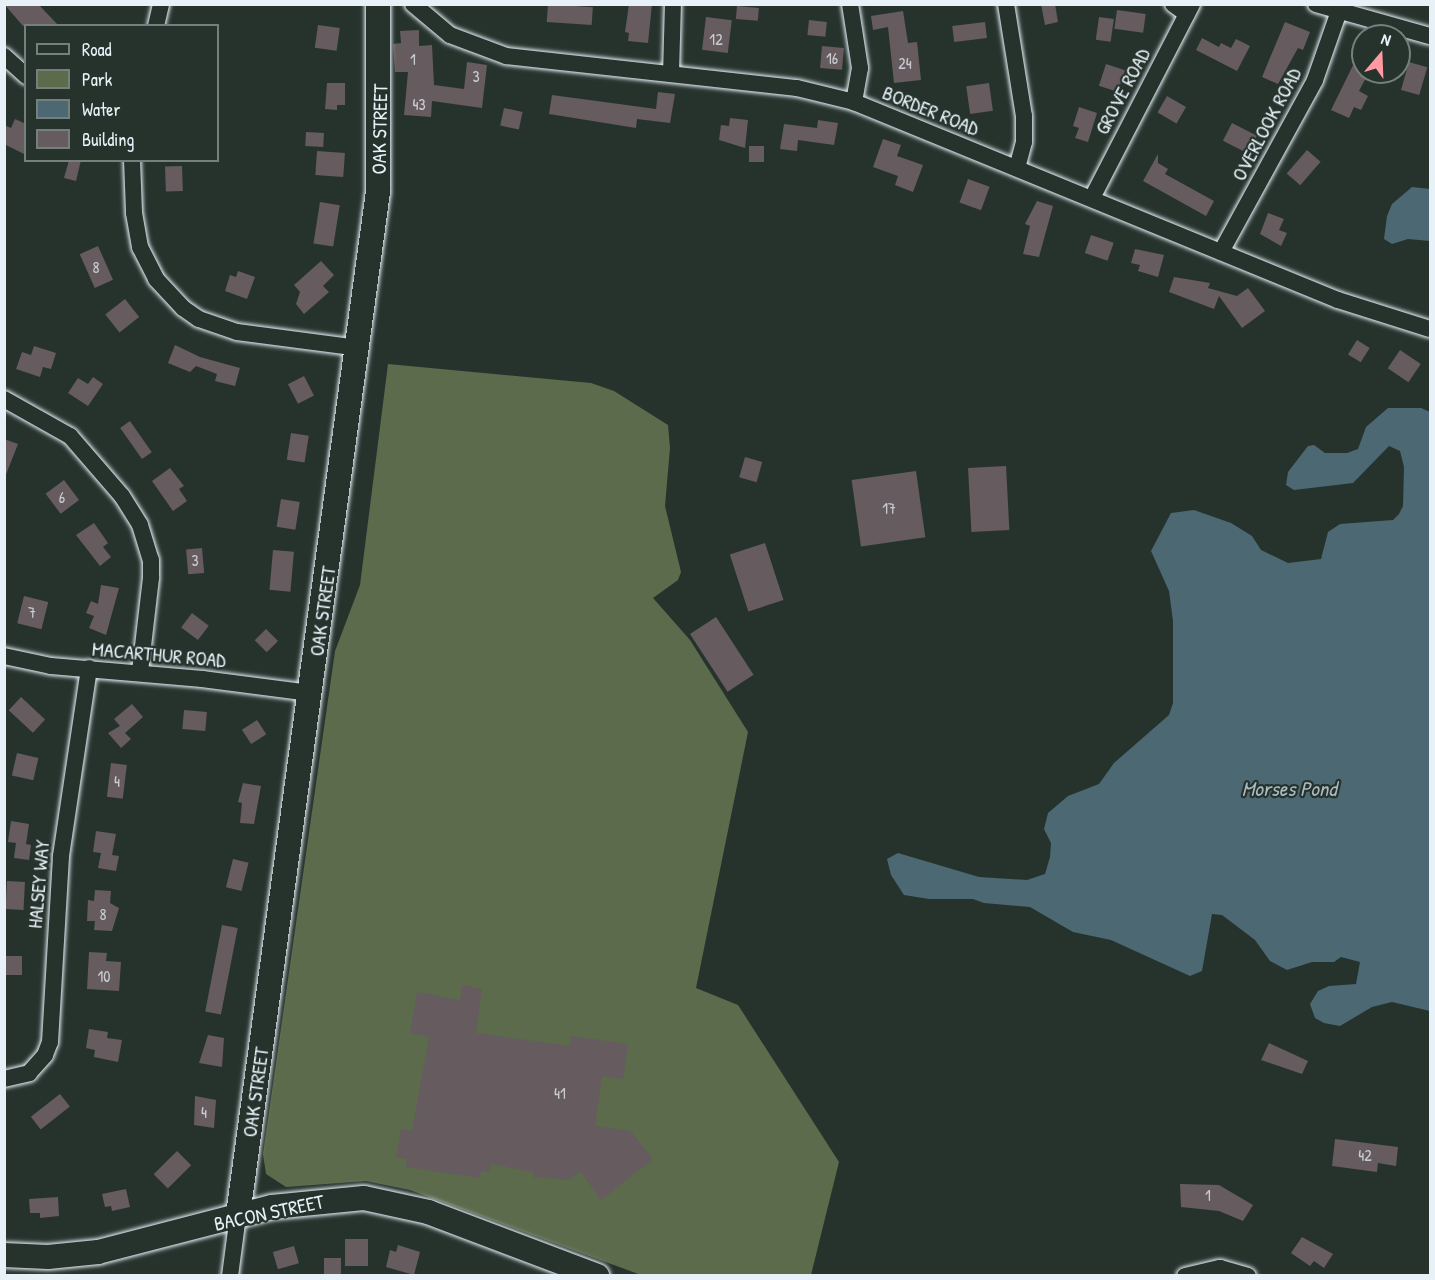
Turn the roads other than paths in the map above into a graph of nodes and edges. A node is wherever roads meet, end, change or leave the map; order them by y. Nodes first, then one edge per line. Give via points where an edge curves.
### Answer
1 (160, 4) edge
2 (378, 4) edge
3 (413, 4) edge
4 (673, 4) edge
5 (850, 4) edge
6 (1006, 4) edge
7 (1316, 4) edge
8 (1184, 8) edge
9 (1339, 11) junction
10 (156, 24) edge
11 (1431, 36) edge
12 (4, 56) edge
13 (24, 74) edge
14 (671, 74) junction
15 (854, 102) junction
16 (132, 162) edge
17 (1017, 168) junction
18 (1092, 198) junction
19 (1221, 252) junction
20 (1425, 327) edge
21 (358, 348) junction
22 (4, 399) edge
23 (4, 656) edge
24 (89, 668) junction
25 (140, 672) junction
26 (310, 693) junction
27 (4, 1079) edge
28 (238, 1215) junction
29 (4, 1255) edge
30 (230, 1275) edge
31 (597, 1275) edge
32 (1185, 1275) edge
33 (1248, 1275) edge

1 - 10 street
2 - 21 street, OAK STREET via 380,160
3 - 14 street, BORDER ROAD via 450,35 486,50 552,63
4 - 14 street
5 - 15 street via 860,68
6 - 17 street via 1024,116 1024,142
7 - 9 street
8 - 18 street, GROVE ROAD
9 - 11 street
9 - 19 street, OVERLOOK ROAD via 1315,80
12 - 13 street
14 - 15 street, BORDER ROAD via 797,88
15 - 17 street, BORDER ROAD
16 - 21 street via 140,248 156,279 183,308 208,323 237,332
17 - 18 street, BORDER ROAD
18 - 19 street, BORDER ROAD
19 - 20 street, BORDER ROAD via 1338,300
21 - 26 street, OAK STREET
22 - 25 street via 70,436 105,474 140,525 151,560
23 - 24 street, MACARTHUR ROAD via 30,663
24 - 25 street, MACARTHUR ROAD
24 - 27 street, HALSEY WAY via 61,856 50,1042 45,1055 29,1073
25 - 26 street, MACARTHUR ROAD
26 - 28 street, OAK STREET
28 - 29 street, BACON STREET via 98,1252 48,1257
28 - 30 street
28 - 31 street, BACON STREET via 307,1201 384,1200 428,1212
32 - 33 street via 1220,1268

